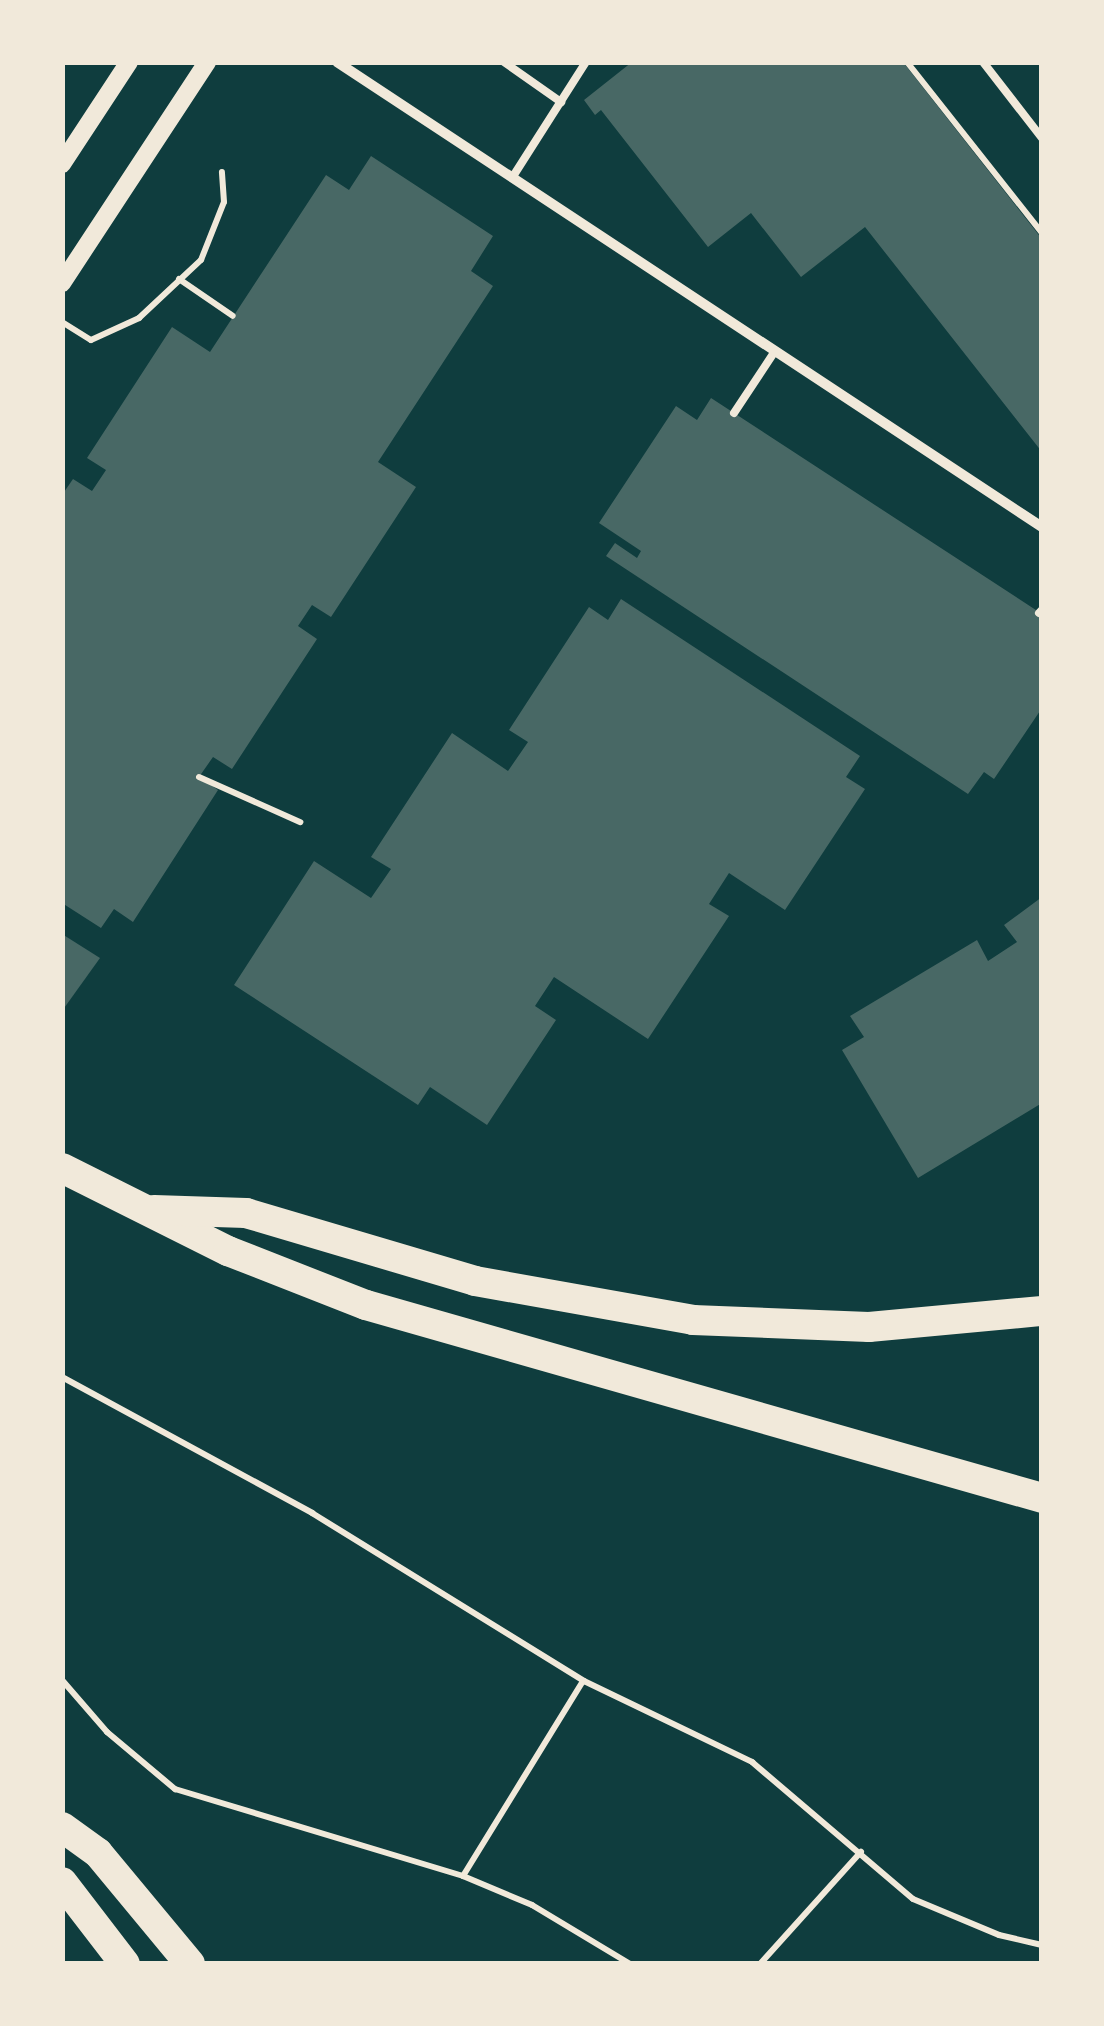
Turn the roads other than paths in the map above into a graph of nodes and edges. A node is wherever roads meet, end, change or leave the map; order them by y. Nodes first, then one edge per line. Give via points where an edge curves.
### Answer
1 (129, 62) edge
2 (207, 62) edge
3 (337, 62) edge
4 (504, 62) edge
5 (586, 62) edge
6 (983, 62) edge
7 (561, 102) junction
8 (1042, 138) edge
9 (62, 164) edge
10 (512, 178) junction
11 (62, 282) edge
12 (775, 351) junction
13 (734, 413) dead end
14 (1042, 527) edge
15 (62, 1168) edge
16 (143, 1209) junction
17 (1042, 1311) edge
18 (1042, 1498) edge
19 (62, 1827) edge
20 (62, 1882) edge
21 (125, 1964) edge
22 (190, 1964) edge

1 - 9 street
2 - 11 street
3 - 10 street
4 - 7 lane
5 - 7 lane
6 - 8 lane
7 - 10 lane
10 - 12 street
12 - 13 lane
12 - 14 street
15 - 16 highway
16 - 17 highway via 246,1213 507,1288 693,1320 869,1327
16 - 18 highway via 366,1306
19 - 22 highway via 98,1853
20 - 21 highway

